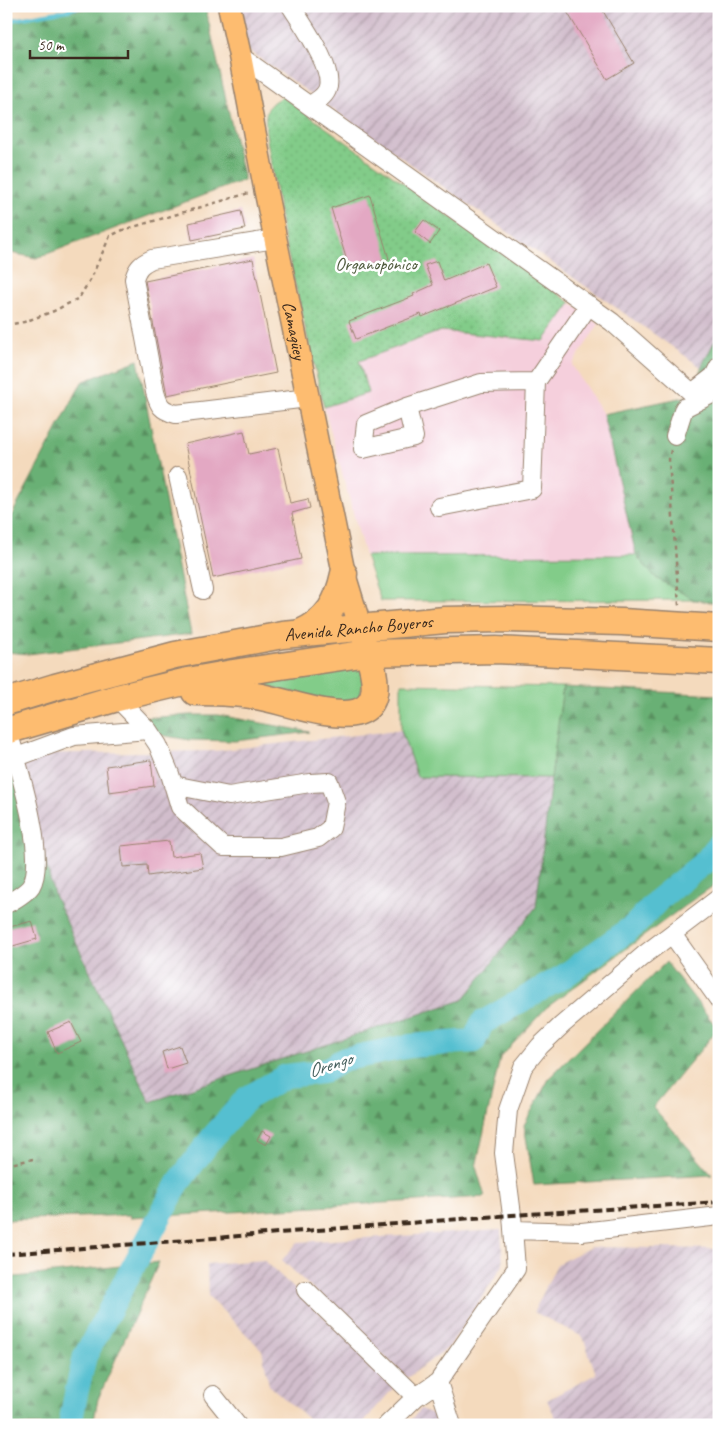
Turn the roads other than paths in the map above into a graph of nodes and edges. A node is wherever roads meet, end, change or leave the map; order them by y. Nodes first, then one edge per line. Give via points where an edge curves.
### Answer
1 (291, 6) edge
2 (232, 8) edge
3 (240, 56) junction
4 (310, 105) junction
5 (276, 239) junction
6 (589, 305) junction
7 (719, 366) edge
8 (536, 382) junction
9 (719, 389) edge
10 (696, 397) junction
11 (308, 398) junction
12 (407, 407) dead end
13 (675, 436) road end
14 (178, 476) dead end
15 (439, 507) dead end
16 (344, 574) junction
17 (203, 590) dead end
18 (360, 627) junction
19 (719, 628) edge
20 (283, 635) junction
21 (368, 653) junction
22 (719, 661) edge
23 (117, 698) junction
24 (6, 702) edge
25 (148, 730) junction
26 (7, 731) edge
27 (11, 759) edge
28 (173, 785) junction
29 (719, 898) edge
30 (6, 904) edge
31 (672, 934) junction
32 (719, 1000) edge
33 (719, 1216) edge
34 (513, 1230) junction
35 (306, 1290) dead end
36 (438, 1382) junction
37 (213, 1395) dead end
38 (416, 1397) junction
39 (446, 1405) junction
40 (237, 1425) edge
41 (387, 1425) edge
42 (436, 1425) edge
43 (452, 1425) edge

1 - 4 street via 320,53 329,76 328,90
2 - 3 main road, Camagüey
3 - 4 street
3 - 5 main road, Camagüey
4 - 6 street
5 - 11 main road, Camagüey
5 - 11 street via 152,259 136,270 134,279 155,392 159,404 176,414
6 - 8 street
6 - 10 street
7 - 10 street
8 - 12 street via 481,384
8 - 15 street via 532,489
9 - 10 street
10 - 13 street via 684,408
11 - 16 main road, Camagüey
14 - 17 street
16 - 18 main road, Camagüey
16 - 20 highway via 339,593 327,614 309,629
18 - 19 highway, Avenida Rancho Boyeros via 497,619
18 - 20 highway, Avenida Rancho Boyeros
18 - 21 main road, Camagüey
20 - 24 highway, Avenida Rancho Boyeros via 175,655
21 - 22 highway, Avenida Rancho Boyeros via 496,650
21 - 23 highway, Avenida Rancho Boyeros via 224,674
21 - 23 highway via 375,677 375,694 367,707 355,713 336,714 232,692 180,692
23 - 25 street
23 - 26 highway, Avenida Rancho Boyeros
25 - 27 street via 74,736
25 - 28 street via 158,745
26 - 27 street
27 - 30 street via 35,837 37,865 31,886
28 - 28 street via 229,796 329,782 336,802 331,828 318,838 281,847 224,847 180,807
29 - 31 street
31 - 32 street
31 - 34 street via 562,1025 540,1046 524,1068 508,1110 504,1153
33 - 34 street via 582,1232
34 - 36 street via 516,1269
35 - 38 street
36 - 38 street
36 - 39 street
37 - 40 street
38 - 41 street
39 - 42 street
39 - 43 street

